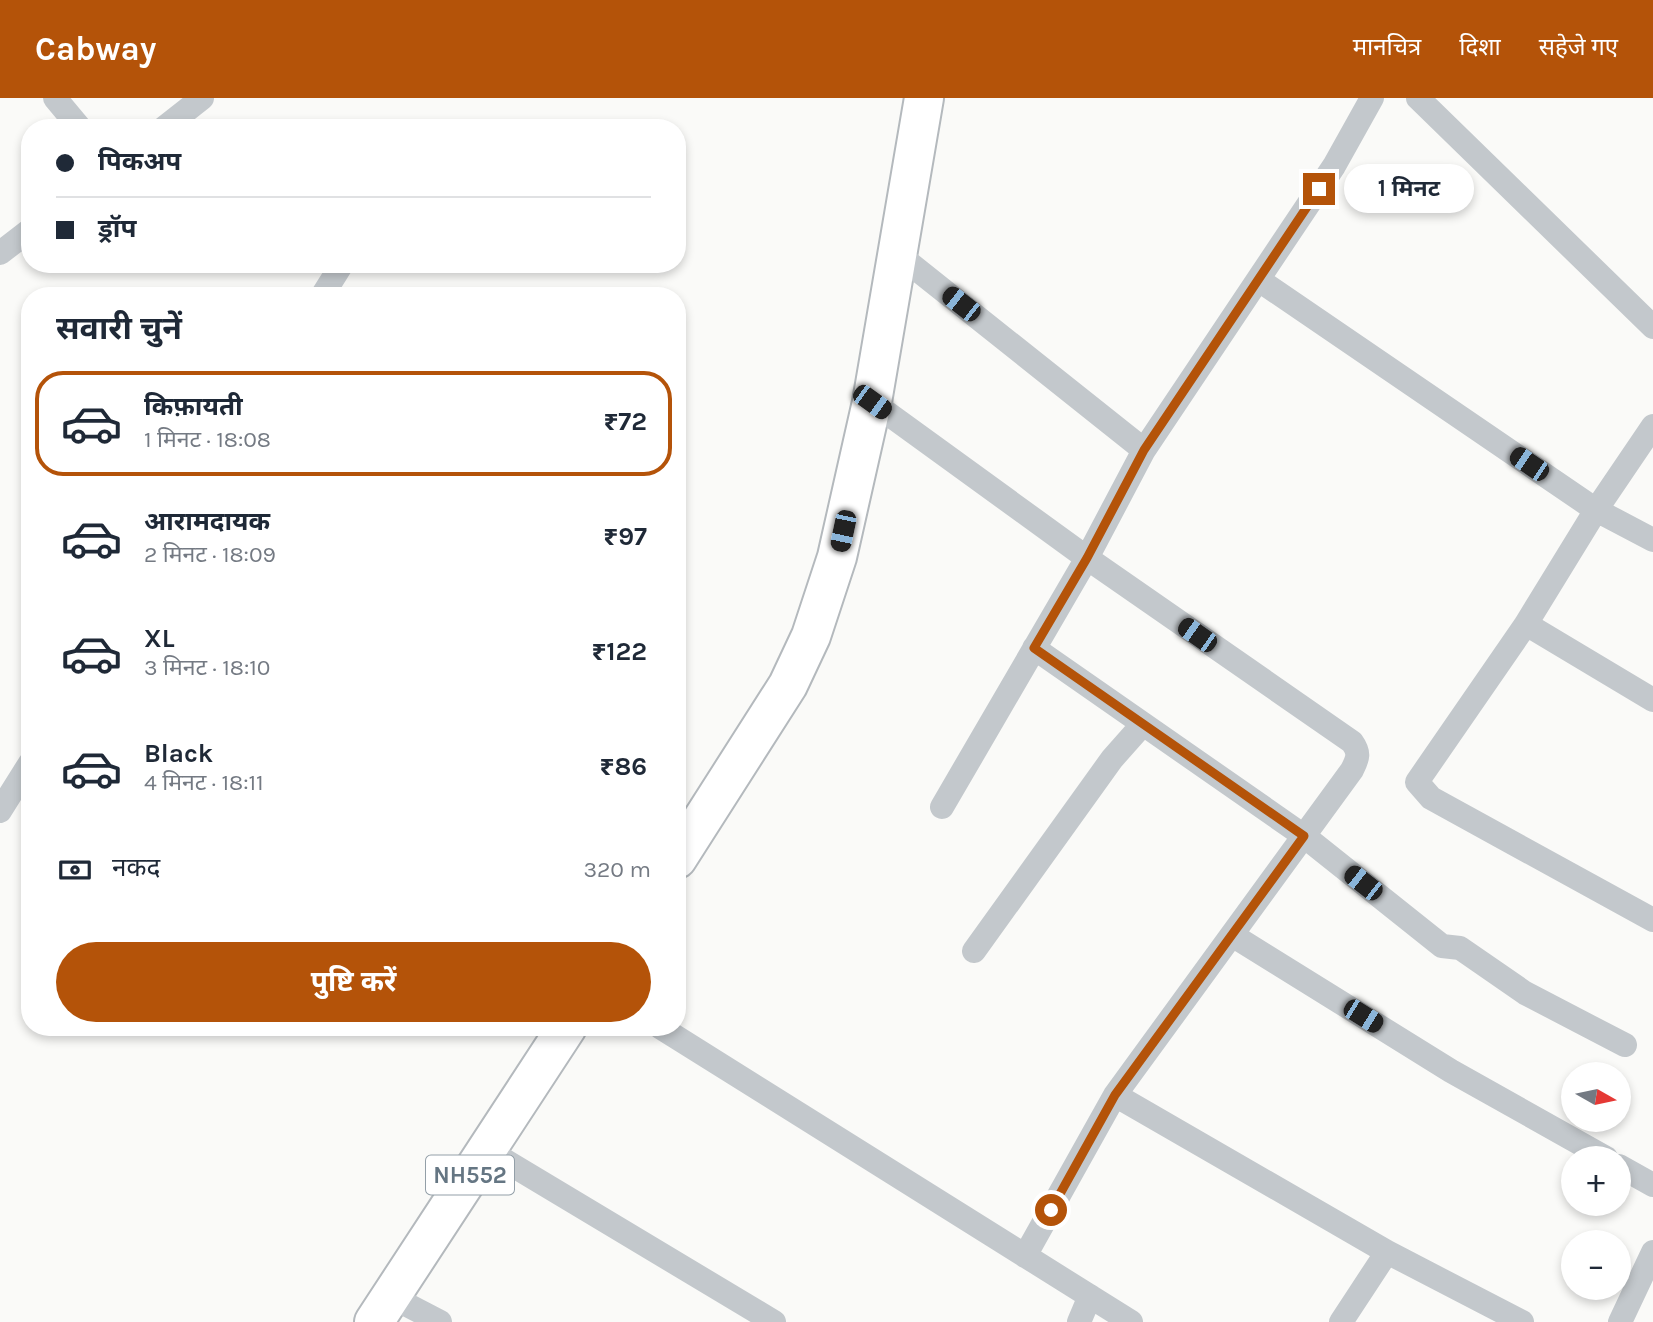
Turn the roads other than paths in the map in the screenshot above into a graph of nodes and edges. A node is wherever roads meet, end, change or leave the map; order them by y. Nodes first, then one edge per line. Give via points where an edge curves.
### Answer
1 (55, 98) edge
2 (202, 98) edge
3 (924, 98) edge
4 (1372, 98) edge
5 (1418, 98) edge
6 (72, 119) edge
7 (175, 119) edge
8 (21, 237) edge
9 (0, 253) edge
10 (900, 255) junction
11 (1259, 280) junction
12 (1653, 327) edge
13 (872, 402) junction
14 (1653, 426) edge
15 (1144, 450) junction
16 (1596, 510) junction
17 (1653, 540) edge
18 (1087, 558) junction
19 (1526, 624) junction
20 (1034, 648) junction
21 (1653, 699) edge
22 (1143, 724) junction
23 (21, 777) edge
24 (942, 807) dead end
25 (0, 811) edge
26 (1304, 836) junction
27 (686, 845) edge
28 (1653, 920) edge
29 (1232, 935) junction
30 (974, 951) dead end
31 (561, 1036) edge
32 (674, 1036) edge
33 (1625, 1045) dead end
34 (1115, 1095) junction
35 (1585, 1146) edge
36 (487, 1150) junction
37 (1631, 1173) edge
38 (1653, 1185) edge
39 (1387, 1252) junction
40 (1653, 1252) edge
41 (1025, 1256) junction
42 (1090, 1296) junction
43 (382, 1309) edge
44 (440, 1322) edge
45 (774, 1322) edge
46 (1079, 1322) edge
47 (1131, 1322) edge
48 (1341, 1322) edge
49 (1522, 1322) edge
50 (1620, 1322) edge

1 - 6 street
2 - 7 street
3 - 10 highway
4 - 11 street via 1334,166
5 - 12 street
8 - 9 street
10 - 13 highway
10 - 15 street
11 - 15 street
11 - 16 street
13 - 18 street
13 - 27 highway via 838,557 811,636 756,739
14 - 16 street
15 - 18 street
16 - 17 street
16 - 19 street
18 - 20 street
18 - 26 street via 1352,741 1359,757
19 - 21 street
19 - 28 street via 1417,782 1431,798
20 - 22 street
20 - 24 street
22 - 26 street
22 - 30 street
23 - 25 street
26 - 29 street
26 - 33 street via 1442,946 1460,948 1525,993
29 - 34 street
29 - 35 street via 1451,1071
31 - 36 highway, NH552
32 - 41 street
34 - 39 street
34 - 41 street
36 - 43 highway, NH552
36 - 45 street
37 - 38 street
39 - 48 street
39 - 49 street
40 - 50 street
41 - 42 street
42 - 46 street
42 - 47 street
43 - 44 street

